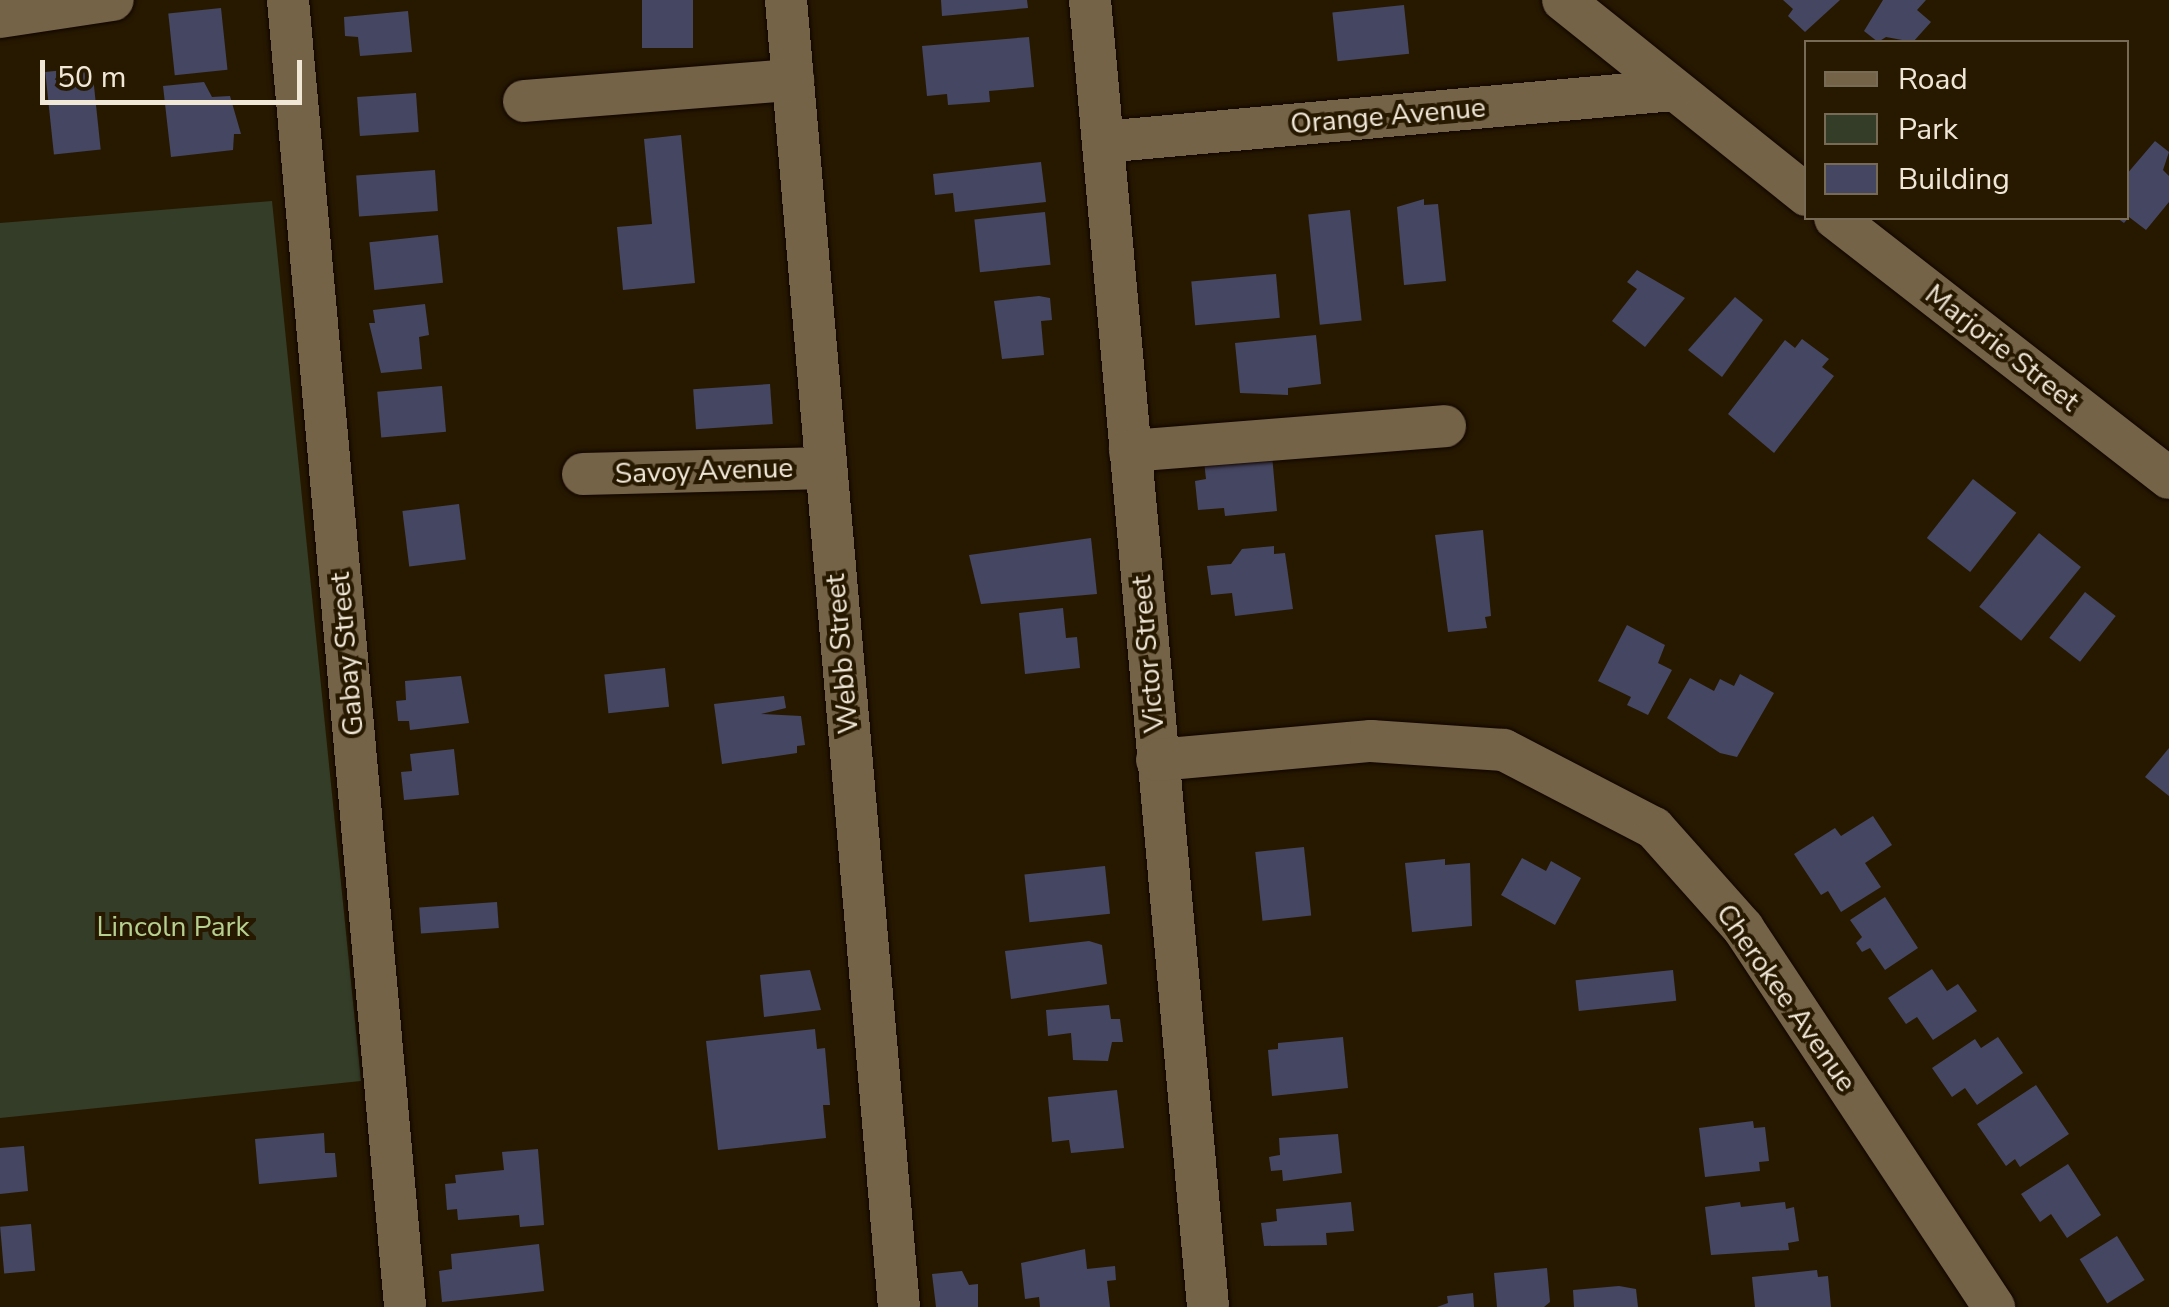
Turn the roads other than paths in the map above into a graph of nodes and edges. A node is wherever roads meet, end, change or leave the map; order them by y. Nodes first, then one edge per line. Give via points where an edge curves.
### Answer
1 (288, 0) edge
2 (786, 0) edge
3 (1090, 0) edge
4 (1563, 0) edge
5 (113, 2) edge
6 (0, 17) edge
7 (793, 80) junction
8 (1672, 90) junction
9 (524, 100) dead end
10 (1104, 142) junction
11 (1804, 193) edge
12 (1839, 220) edge
13 (1445, 426) dead end
14 (1130, 451) junction
15 (826, 468) junction
16 (583, 474) dead end
17 (2169, 478) edge
18 (1157, 760) junction
19 (405, 1307) edge
20 (899, 1307) edge
21 (1208, 1307) edge
22 (1994, 1307) edge

1 - 19 street, Gabay Street
2 - 7 street, Webb Street
3 - 10 street, Victor Street
4 - 8 street
5 - 6 street
7 - 9 street
7 - 15 street, Webb Street
8 - 10 street, Orange Avenue
8 - 11 street
10 - 14 street, Victor Street
12 - 17 street, Marjorie Street
13 - 14 street
14 - 18 street, Victor Street
15 - 16 street, Savoy Avenue
15 - 20 street, Webb Street
18 - 21 street, Victor Street
18 - 22 street, Cherokee Avenue via 1371,741 1504,750 1654,828 1743,928

